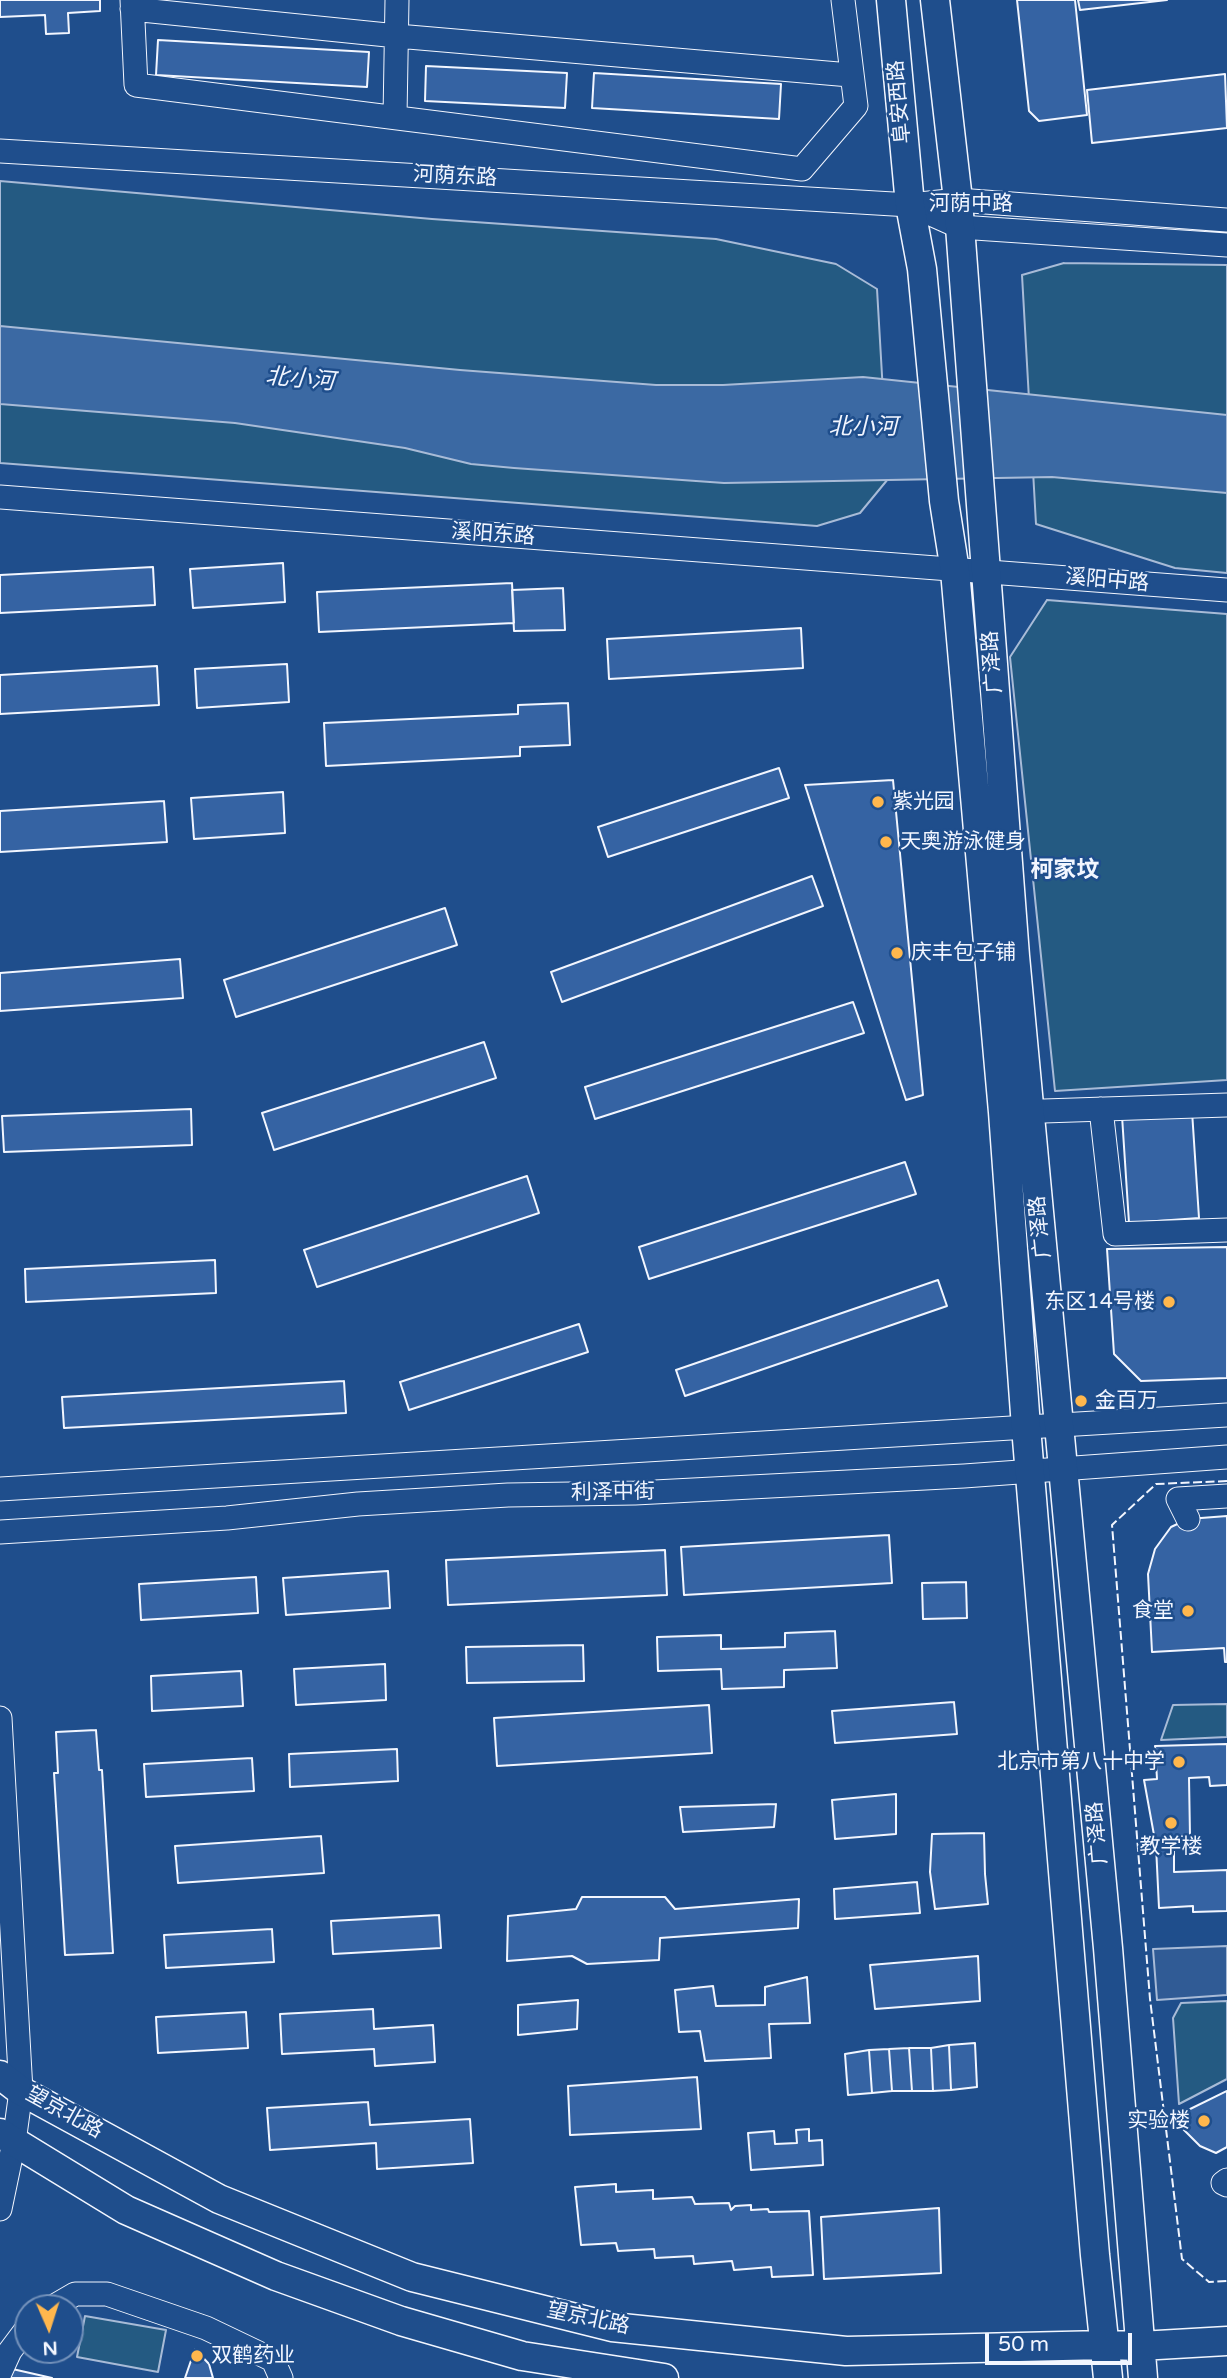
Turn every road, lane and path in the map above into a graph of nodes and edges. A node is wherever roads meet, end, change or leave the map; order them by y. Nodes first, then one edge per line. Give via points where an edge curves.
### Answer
1 (397, 0) edge
2 (843, 0) edge
3 (891, 0) edge
4 (935, 0) edge
5 (132, 4) edge
6 (397, 36) junction
7 (850, 75) junction
8 (395, 117) junction
9 (0, 151) edge
10 (910, 205) junction
11 (959, 213) junction
12 (1227, 220) edge
13 (1227, 246) edge
14 (0, 497) edge
15 (955, 571) junction
16 (986, 571) junction
17 (1227, 590) edge
18 (1227, 1105) edge
19 (1101, 1109) junction
20 (1016, 1112) junction
21 (1227, 1230) edge
22 (1227, 1415) edge
23 (1060, 1425) junction
24 (1026, 1427) junction
25 (1227, 1457) edge
26 (1064, 1468) junction
27 (1030, 1471) junction
28 (0, 1489) edge
29 (1227, 1496) edge
30 (1188, 1519) dead end
31 (0, 1532) edge
32 (0, 1718) edge
33 (11, 2083) edge
34 (7, 2137) edge
35 (0, 2209) edge
36 (84, 2294) edge
37 (1227, 2341) edge
38 (1105, 2344) junction
39 (14, 2346) edge
40 (1140, 2346) junction
41 (597, 2372) edge
42 (0, 2373) edge
43 (281, 2378) edge
44 (664, 2378) edge
45 (1098, 2378) edge
46 (1108, 2378) edge
47 (1143, 2378) edge
48 (1160, 2378) edge

1 - 6 street
2 - 7 street
3 - 10 main road, 阜安西路
4 - 11 main road
5 - 6 street
5 - 8 street via 136,85
6 - 7 street
6 - 8 street
7 - 8 street via 856,106 802,169
9 - 10 street, 河荫东路
10 - 11 street, 河荫中路
10 - 15 main road, 广泽路 via 922,269
11 - 12 street, 河荫中路
11 - 13 street, 河荫中路
11 - 16 main road, 广泽路
14 - 15 street, 溪阳东路
15 - 16 street, 溪阳东路
15 - 20 main road, 广泽路
16 - 17 street, 溪阳中路
16 - 20 main road, 广泽路
18 - 19 street
19 - 20 street
19 - 21 street via 1115,1234
20 - 23 main road, 广泽路
20 - 24 main road, 广泽路
22 - 23 street, 利泽中街
23 - 24 street, 利泽中街
23 - 26 main road, 广泽路
24 - 27 main road, 广泽路
24 - 28 street, 利泽中街
25 - 26 street, 利泽中街
26 - 27 street, 利泽中街
26 - 40 main road, 广泽路
27 - 31 street, 利泽中街 via 371,1503 227,1518
27 - 38 main road, 广泽路
29 - 30 street via 1178,1499
32 - 33 street
33 - 34 street
33 - 38 main road, 望京北路 via 219,2199 412,2277 612,2327 846,2351
34 - 35 street
34 - 41 main road, 望京北路 via 126,2210 276,2276 401,2321
36 - 43 street via 107,2294 206,2328 273,2360
37 - 40 main road, 望京北路
38 - 40 main road, 望京北路
38 - 45 street
38 - 46 main road, 广泽路
39 - 42 street
40 - 47 main road, 广泽路
40 - 48 street
41 - 44 main road, 望京北路

